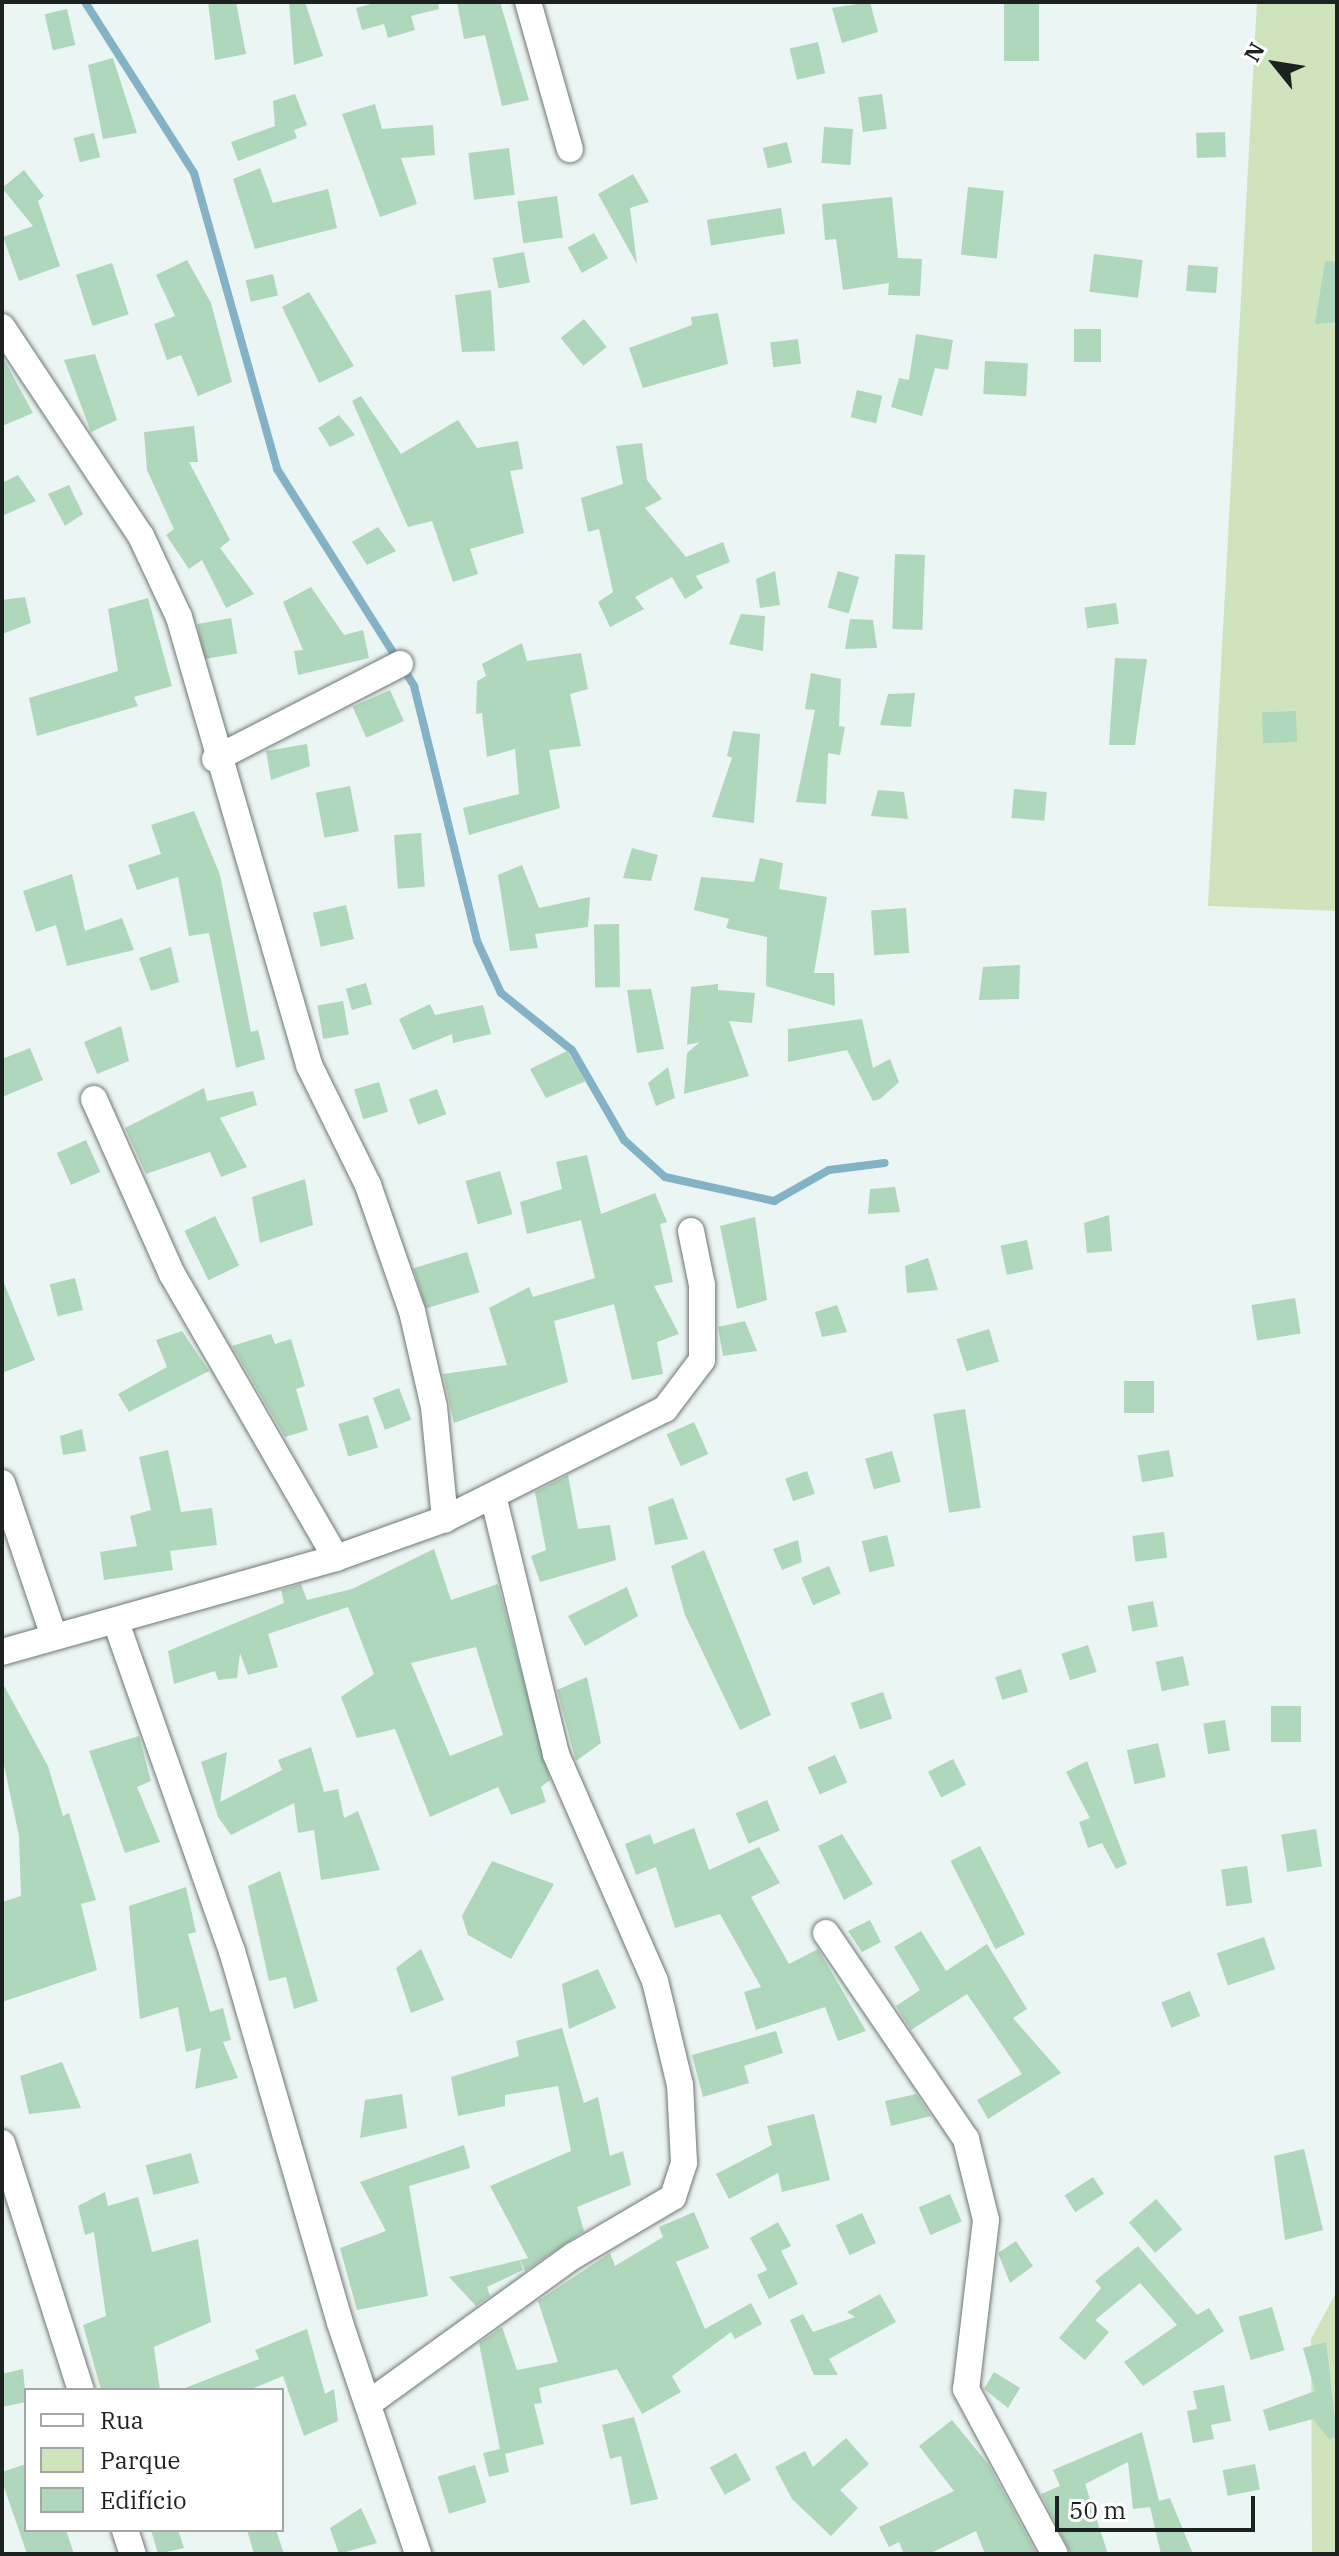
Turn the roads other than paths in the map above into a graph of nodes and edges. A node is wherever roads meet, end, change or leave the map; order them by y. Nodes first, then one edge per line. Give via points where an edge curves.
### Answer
1 (528, 2) edge
2 (570, 149) dead end
3 (2, 327) edge
4 (400, 664) dead end
5 (215, 759) junction
6 (94, 1099) dead end
7 (691, 1231) dead end
8 (2, 1483) edge
9 (494, 1500) junction
10 (445, 1519) junction
11 (336, 1558) junction
12 (116, 1622) junction
13 (53, 1634) junction
14 (2, 1652) edge
15 (826, 1933) dead end
16 (2, 2143) edge
17 (80, 2388) edge
18 (369, 2403) junction
19 (126, 2532) edge
20 (133, 2554) edge
21 (418, 2554) edge
22 (1055, 2554) edge

1 - 2 street
3 - 5 street via 141,536 179,617
4 - 5 street
5 - 10 street via 309,1065 368,1185 412,1311 434,1407
6 - 11 street via 172,1274
7 - 9 street via 704,1332 692,1382 665,1409 580,1447
8 - 13 street
9 - 10 street
9 - 18 street via 556,1754 655,1981 680,2085 684,2163 673,2197 573,2256
10 - 11 street
11 - 12 street
12 - 13 street
12 - 18 street via 232,1951
13 - 14 street
15 - 22 street via 966,2139 986,2220 966,2389 976,2417 1041,2516
16 - 17 street
18 - 21 street
19 - 20 street

